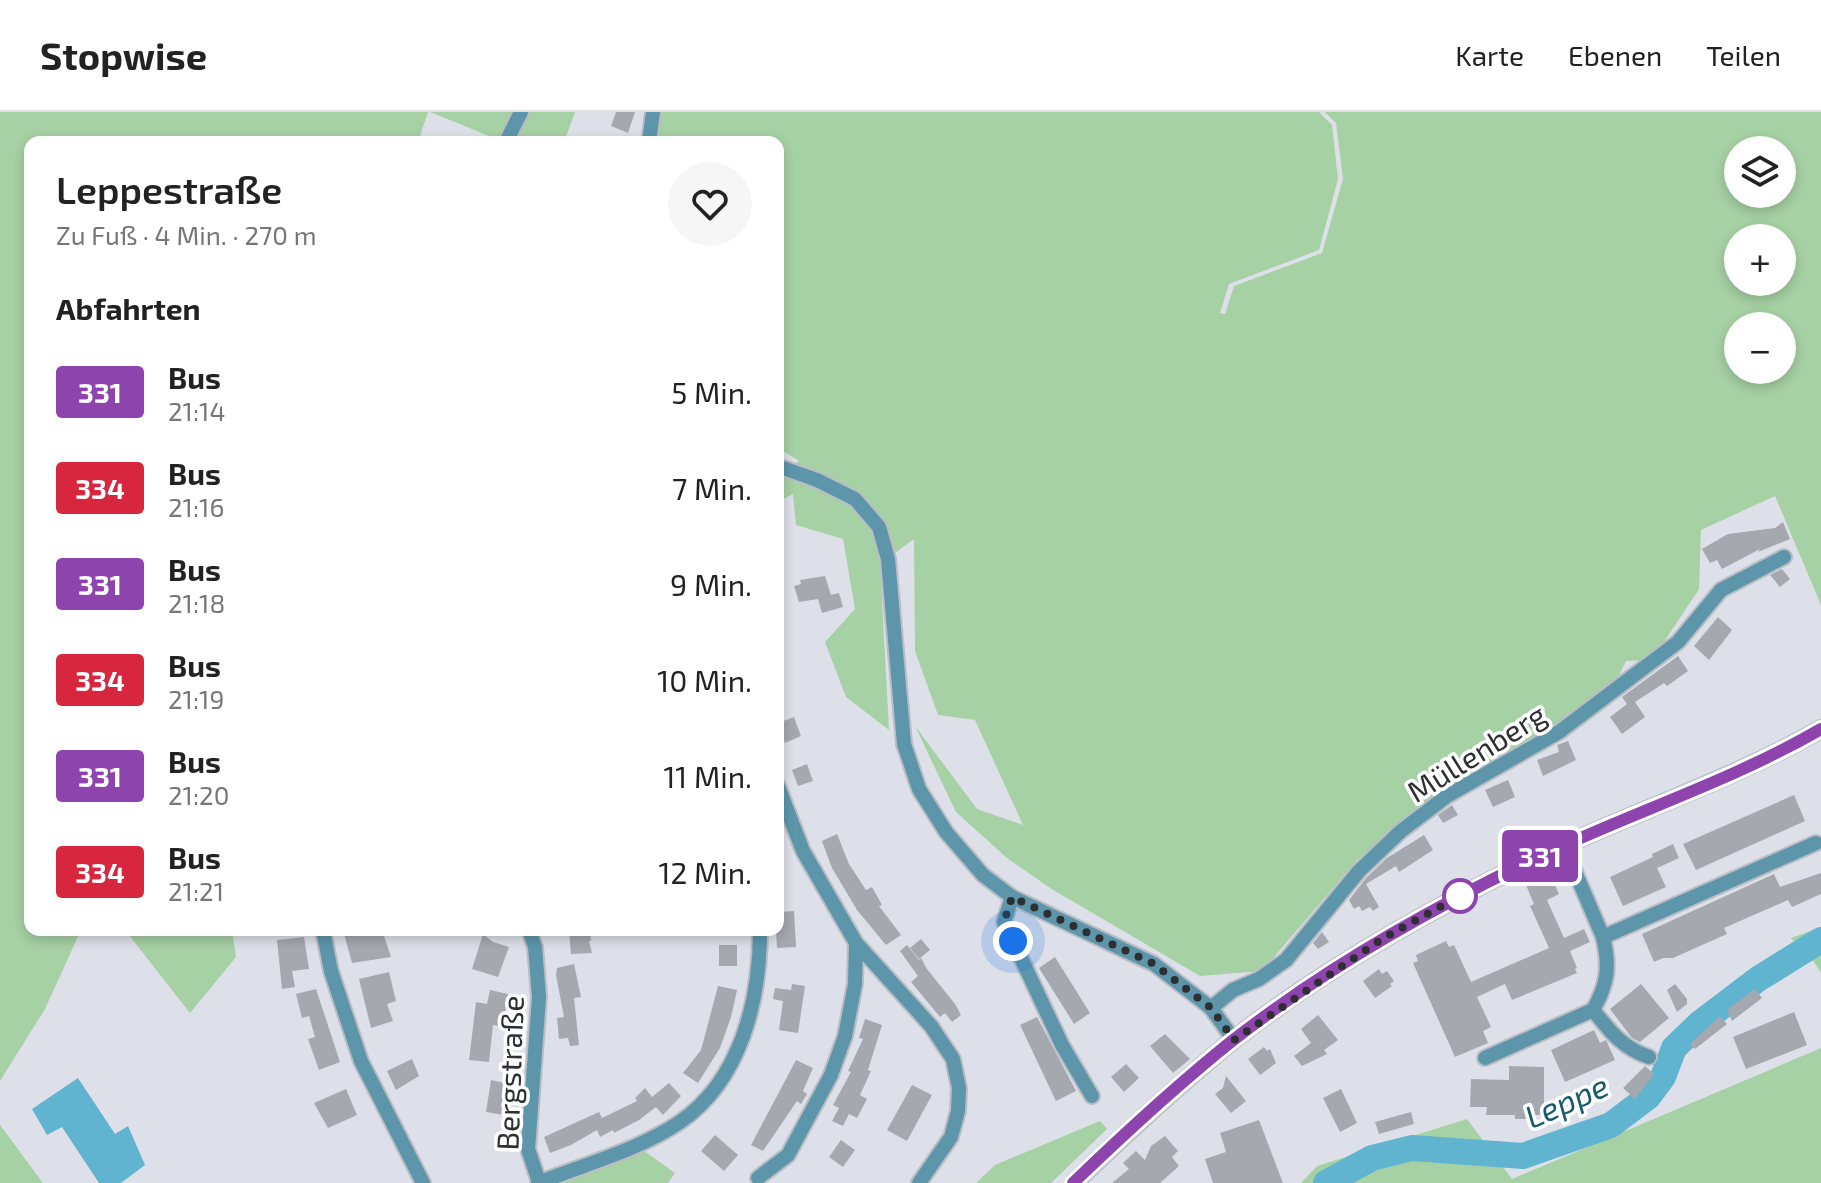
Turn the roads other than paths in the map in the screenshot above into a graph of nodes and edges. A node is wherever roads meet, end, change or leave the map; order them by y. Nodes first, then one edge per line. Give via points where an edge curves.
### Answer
1 (521, 112) edge
2 (653, 112) edge
3 (509, 136) edge
4 (650, 136) edge
5 (784, 468) edge
6 (1784, 557) dead end
7 (1821, 729) edge
8 (784, 802) edge
9 (1816, 843) dead end
10 (1564, 846) junction
11 (1012, 897) junction
12 (324, 936) edge
13 (531, 936) edge
14 (760, 936) edge
15 (1603, 937) junction
16 (856, 943) junction
17 (1211, 1008) junction
18 (1593, 1010) junction
19 (1234, 1040) junction
20 (1649, 1057) dead end
21 (1485, 1058) dead end
22 (1092, 1096) dead end
23 (758, 1178) dead end
24 (423, 1183) edge
25 (538, 1183) edge
26 (919, 1183) edge
27 (1074, 1183) edge

1 - 3 street
2 - 4 street
5 - 11 street via 855,499 879,527 888,559 904,744 919,789 946,832 983,875
6 - 17 street, Müllenberg via 1721,590 1678,642 1559,732 1447,796 1401,831 1359,871 1286,960
7 - 10 main road via 1742,770
8 - 16 street via 803,851
9 - 15 street
10 - 15 street
10 - 19 main road via 1382,939
11 - 17 street via 1154,964
11 - 22 street via 1004,922
12 - 24 street via 361,1061
13 - 25 street, Bergstraße via 539,997 528,1149
14 - 25 street, Bergstraße via 760,965 745,1031 730,1070 708,1096 681,1121 629,1149
15 - 18 street via 1608,980
16 - 23 street via 855,984 831,1075 788,1155
16 - 26 street via 931,1026 953,1059 959,1088 951,1137
17 - 19 street
18 - 20 street via 1618,1041
18 - 21 street
19 - 27 main road

